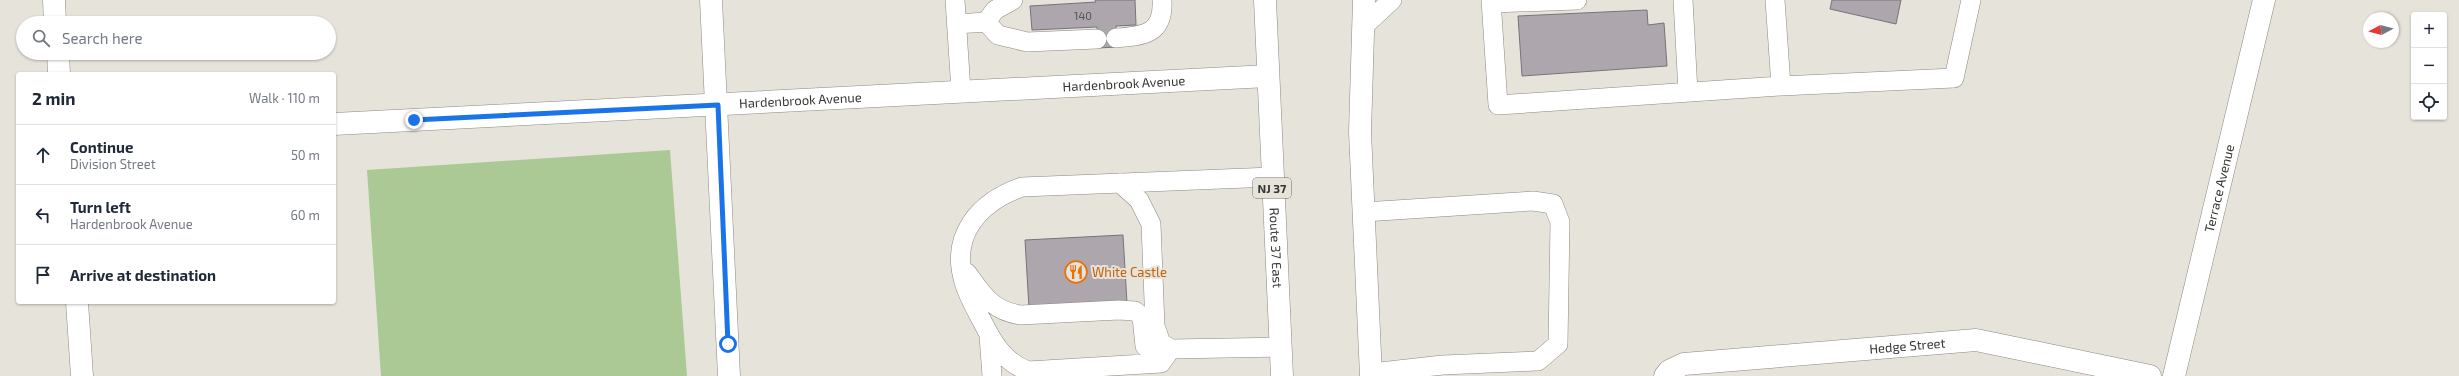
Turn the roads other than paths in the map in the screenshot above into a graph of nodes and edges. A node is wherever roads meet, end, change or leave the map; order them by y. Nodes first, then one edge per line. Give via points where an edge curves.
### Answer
1 (54, 0) edge
2 (711, 0) edge
3 (955, 0) edge
4 (1013, 0) edge
5 (1162, 0) edge
6 (1265, 0) edge
7 (1364, 0) edge
8 (1392, 0) edge
9 (1577, 0) edge
10 (1683, 0) edge
11 (1775, 0) edge
12 (1971, 0) edge
13 (2264, 0) edge
14 (1491, 1) edge
15 (55, 16) edge
16 (986, 22) junction
17 (957, 24) junction
18 (1364, 26) junction
19 (1116, 38) dead end
20 (1097, 39) dead end
21 (58, 60) edge
22 (59, 72) edge
23 (1268, 76) junction
24 (1781, 86) junction
25 (961, 91) junction
26 (1688, 92) junction
27 (718, 105) junction
28 (336, 124) edge
29 (1272, 177) junction
30 (1120, 183) junction
31 (1364, 212) junction
32 (1151, 224) junction
33 (960, 264) junction
34 (76, 304) edge
35 (1135, 311) junction
36 (989, 334) junction
37 (1281, 347) junction
38 (1171, 349) junction
39 (1371, 374) edge
40 (82, 376) edge
41 (730, 376) edge
42 (992, 376) edge
43 (1282, 376) edge
44 (1665, 376) edge
45 (2150, 376) edge
46 (2174, 376) edge

1 - 15 main road
2 - 27 main road
3 - 17 lane
4 - 16 lane via 996,10
5 - 19 lane via 1160,17 1150,33
6 - 23 main road, Route 37 East / NJ 37
7 - 18 main road
8 - 18 lane
9 - 14 lane
10 - 26 lane
11 - 24 lane
12 - 24 lane via 1954,78
13 - 46 main road, Terrace Avenue
14 - 26 lane via 1498,105
16 - 17 lane
16 - 20 lane via 998,35 1027,42
17 - 25 lane
18 - 31 main road via 1360,132
21 - 22 main road
23 - 25 main road, Hardenbrook Avenue
23 - 29 main road, Route 37 East / NJ 37
24 - 26 lane
25 - 27 main road, Hardenbrook Avenue
27 - 28 main road, Hardenbrook Avenue
27 - 41 main road
29 - 30 lane
29 - 37 main road, Route 37 East / NJ 37
30 - 32 lane via 1139,200
30 - 33 lane via 1022,187 1004,193 976,216 968,228 960,248
31 - 39 main road
31 - 39 lane via 1533,201 1553,204 1560,222 1558,344 1538,361 1443,365
32 - 35 lane via 1143,299
32 - 38 lane via 1155,326 1161,343
33 - 35 lane via 992,305 1006,313 1021,315
33 - 36 lane via 966,288
34 - 40 main road
35 - 38 lane via 1142,317 1145,346
36 - 38 lane via 1003,356 1015,366 1028,371 1161,363
36 - 42 lane
37 - 38 lane
37 - 43 main road, Route 37 East / NJ 37
44 - 45 main road, Hedge Street via 1668,371 1684,364 1976,340

